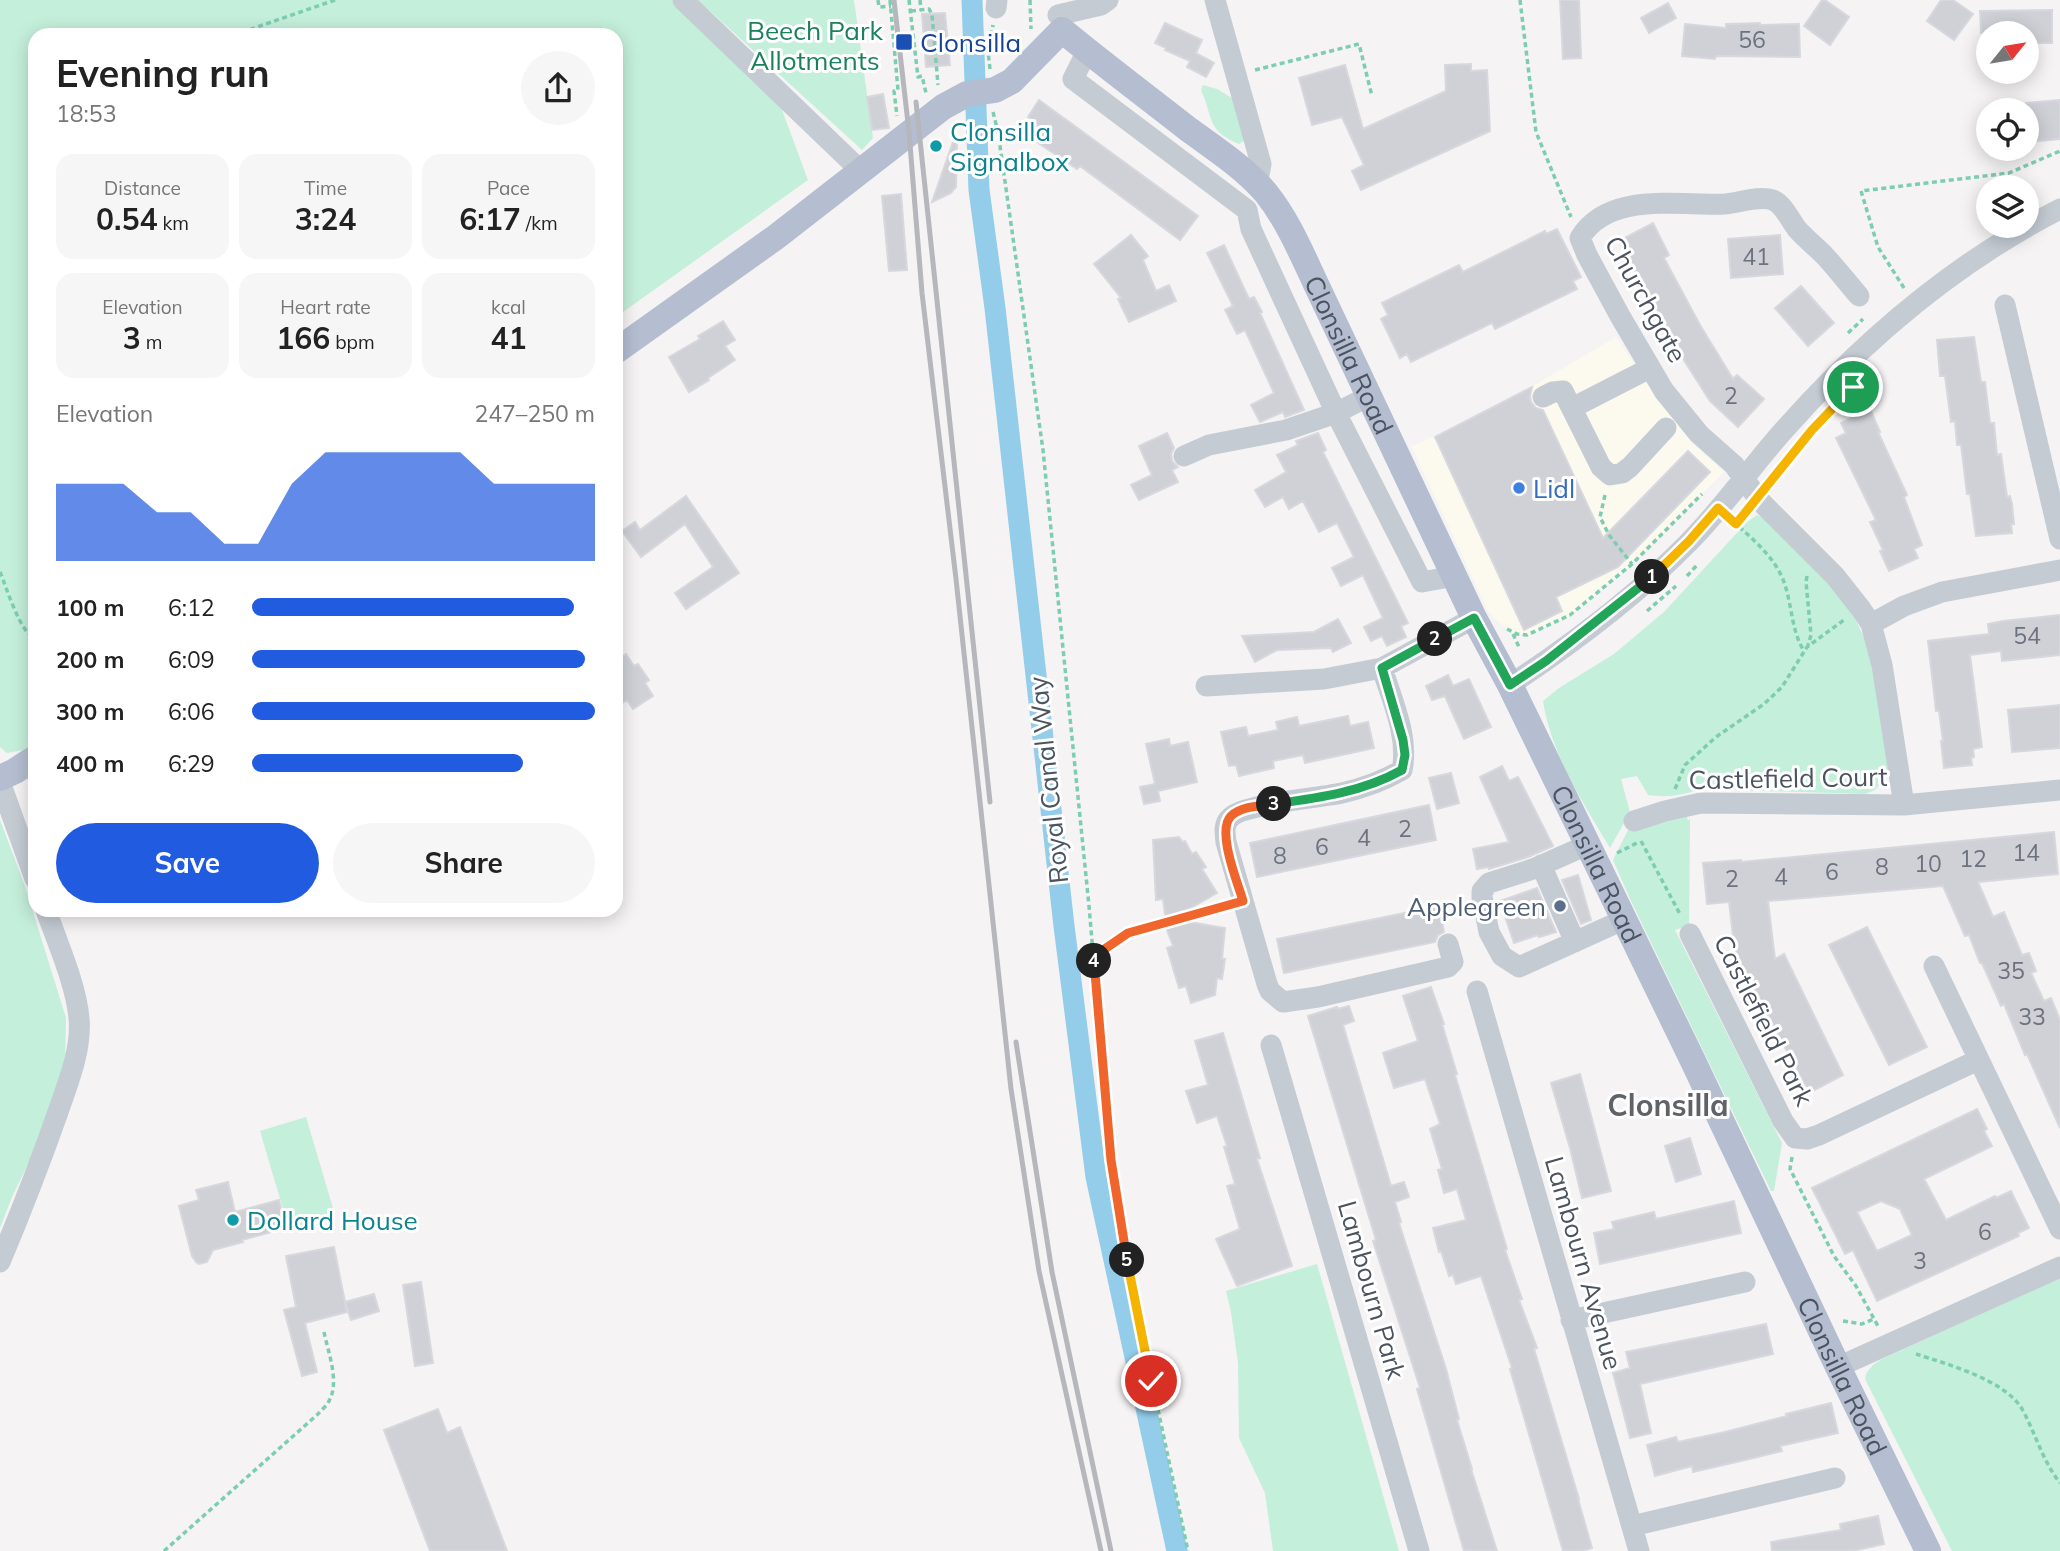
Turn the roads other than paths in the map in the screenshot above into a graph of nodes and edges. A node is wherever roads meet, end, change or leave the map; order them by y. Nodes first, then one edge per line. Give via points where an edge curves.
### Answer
1 (683, 0) edge
2 (1108, 0) edge
3 (1215, 0) edge
4 (1058, 15) edge
5 (1087, 51) junction
6 (1161, 108) junction
7 (1144, 131) junction
8 (861, 171) junction
9 (1256, 195) junction
10 (2060, 209) edge
11 (1859, 296) dead end
12 (2005, 305) dead end
13 (623, 346) edge
14 (1650, 368) junction
15 (1369, 396) junction
16 (1543, 397) dead end
17 (1572, 408) junction
18 (1336, 413) junction
19 (1665, 428) dead end
20 (1184, 456) dead end
21 (1744, 479) junction
22 (2060, 539) edge
23 (2060, 570) edge
24 (1455, 576) junction
25 (1866, 617) junction
26 (1474, 618) junction
27 (1382, 668) junction
28 (1206, 685) dead end
29 (1510, 685) junction
30 (28, 763) edge
31 (0, 780) edge
32 (2060, 790) edge
33 (1904, 805) junction
34 (1637, 831) road end
35 (1591, 855) junction
36 (28, 860) edge
37 (1541, 865) junction
38 (48, 917) edge
39 (1623, 920) junction
40 (1690, 934) road end
41 (1575, 942) junction
42 (1448, 944) dead end
43 (1934, 966) dead end
44 (1477, 991) dead end
45 (1272, 1045) dead end
46 (1978, 1060) junction
47 (2060, 1229) edge
48 (0, 1262) edge
49 (2060, 1268) edge
50 (1745, 1282) dead end
51 (1571, 1320) junction
52 (1838, 1367) junction
53 (1835, 1478) dead end
54 (1632, 1526) junction
55 (1419, 1551) edge
56 (1639, 1551) edge
57 (1928, 1551) edge

1 - 8 street
2 - 4 street
3 - 9 street via 1261,164
4 - 5 main road, Clonsilla Road
4 - 8 main road via 1012,82 992,92 959,97
5 - 6 main road, Clonsilla Road
5 - 7 street via 1073,79
6 - 7 street
6 - 9 main road, Clonsilla Road via 1228,159
7 - 9 street
8 - 13 main road
9 - 15 main road, Clonsilla Road via 1293,237
9 - 18 street via 1251,229
10 - 21 street via 1965,266 1915,305 1830,381
11 - 14 street, Churchgate via 1772,200 1650,203 1612,211 1596,219 1580,238
12 - 22 street
14 - 17 street
14 - 21 street, Churchgate via 1692,426
15 - 18 street
15 - 24 main road, Clonsilla Road
16 - 17 street via 1563,391
17 - 19 street via 1601,467 1610,475 1630,467
18 - 20 street via 1286,430 1209,445
18 - 24 street via 1422,582
21 - 25 street, Castlefield Court
21 - 29 street via 1648,581
23 - 25 street via 1942,592
24 - 26 main road, Clonsilla Road
25 - 33 street, Castlefield Court via 1882,665
26 - 27 street
26 - 29 main road, Clonsilla Road
27 - 28 street via 1324,679
27 - 42 street via 1403,740 1402,770 1381,782 1340,793 1247,808 1231,816 1225,826 1226,842 1267,984 1283,1002 1448,967 1453,961
29 - 35 main road, Clonsilla Road
30 - 31 main road
31 - 36 street
32 - 33 street, Castlefield Court
33 - 34 street, Castlefield Court via 1701,803 1665,811
35 - 37 street
35 - 39 main road, Clonsilla Road
37 - 41 street
37 - 41 street via 1489,883 1482,891 1489,932 1502,956 1520,967
38 - 48 street via 79,1018 78,1041 69,1082
39 - 41 street
39 - 52 main road, Clonsilla Road
40 - 46 street, Castlefield Park via 1795,1138 1819,1135
43 - 46 street
44 - 51 street, Lambourn Avenue
45 - 55 street, Lambourn Park
46 - 47 street
49 - 52 street
50 - 51 street
51 - 54 street, Lambourn Avenue
52 - 57 main road, Clonsilla Road
53 - 54 street
54 - 56 street, Lambourn Avenue

